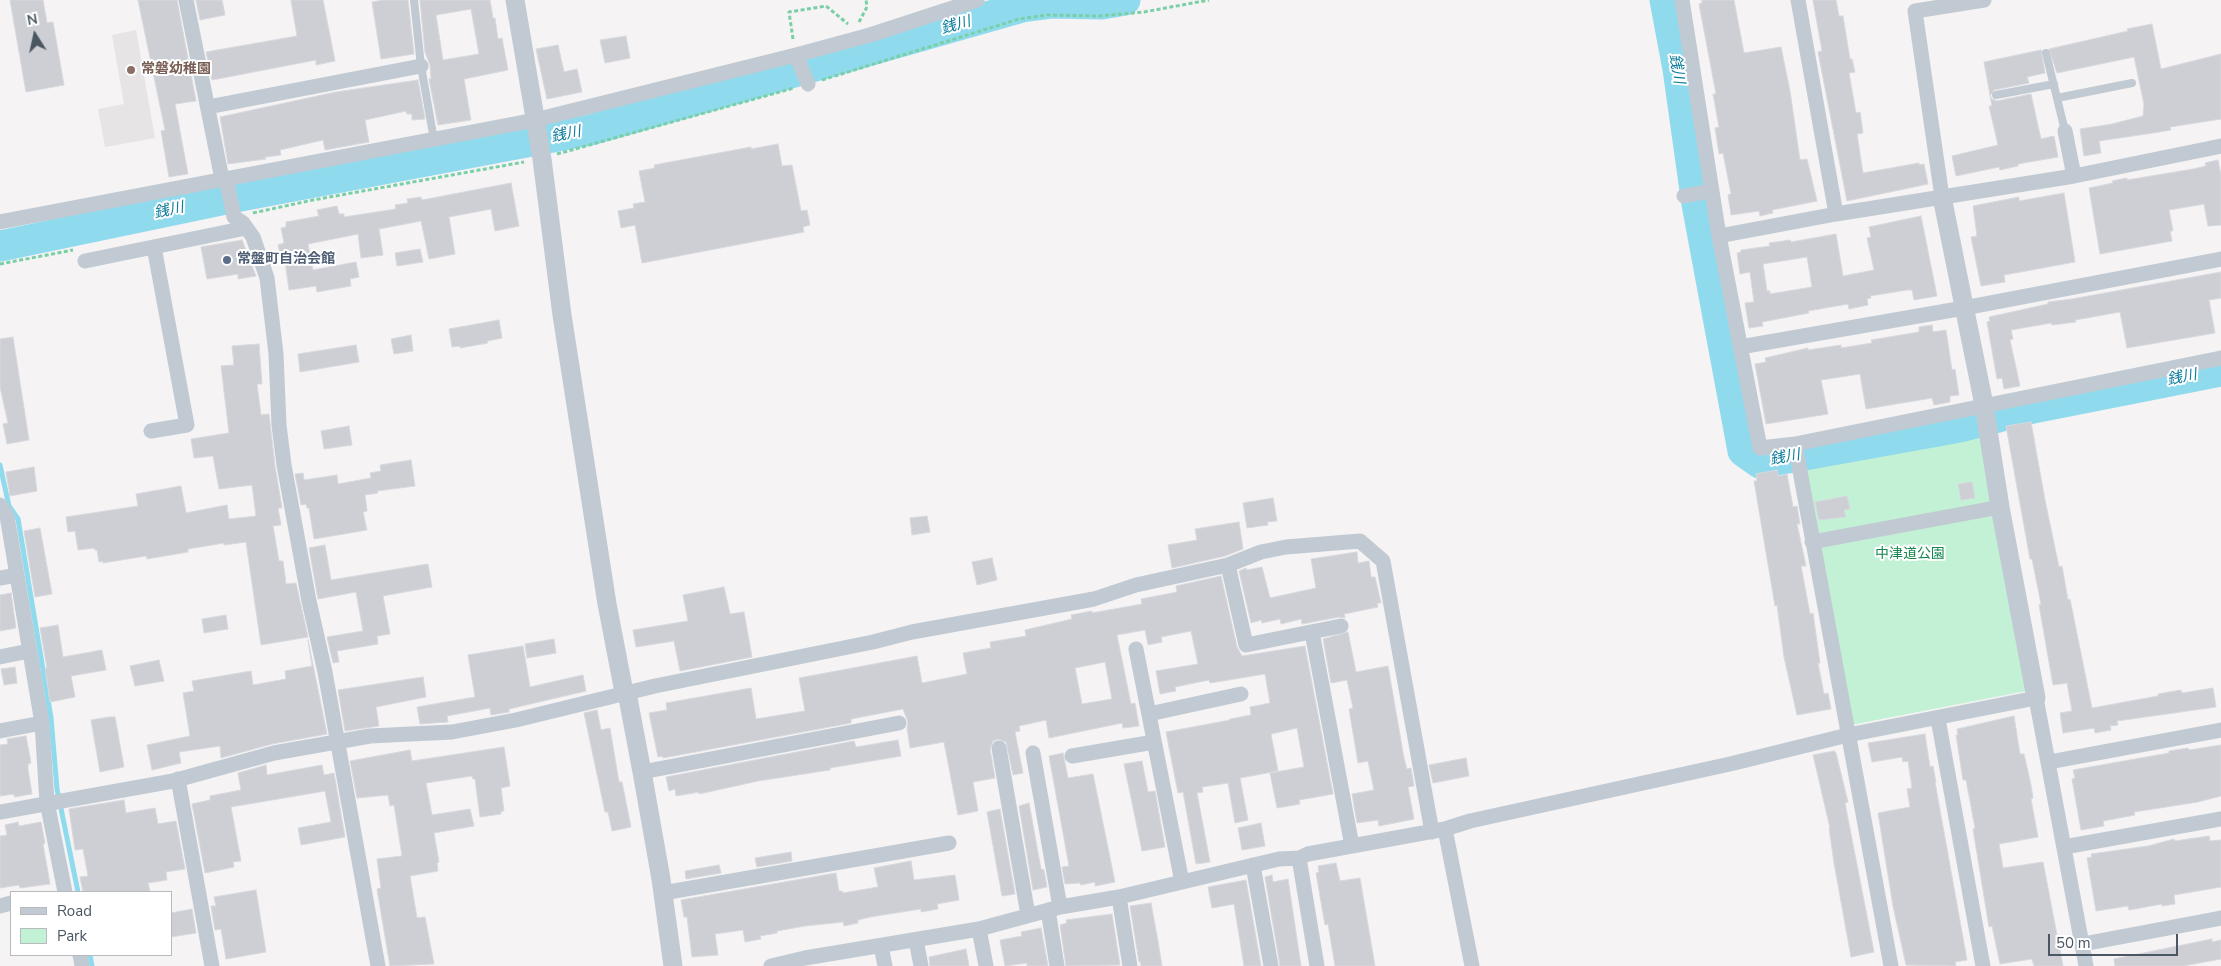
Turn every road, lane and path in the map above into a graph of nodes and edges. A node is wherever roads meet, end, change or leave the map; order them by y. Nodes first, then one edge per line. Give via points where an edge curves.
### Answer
1 (186, 0) edge
2 (414, 0) edge
3 (515, 0) edge
4 (866, 0) edge
5 (977, 0) edge
6 (1209, 0) edge
7 (1682, 0) edge
8 (1798, 0) edge
9 (1984, 0) edge
10 (1962, 2) edge
11 (2046, 53) dead end
12 (798, 58) junction
13 (421, 66) junction
14 (807, 83) joint
15 (2132, 83) dead end
16 (2054, 84) junction
17 (1996, 95) dead end
18 (2057, 98) junction
19 (208, 107) junction
20 (535, 123) junction
21 (2065, 131) joint
22 (434, 140) junction
23 (2221, 146) edge
24 (2074, 176) junction
25 (225, 181) junction
26 (1711, 191) junction
27 (1684, 196) dead end
28 (1942, 197) junction
29 (1836, 214) junction
30 (0, 222) edge
31 (246, 228) junction
32 (1719, 236) junction
33 (154, 247) junction
34 (2221, 259) edge
35 (85, 261) dead end
36 (1964, 308) junction
37 (1740, 348) junction
38 (2221, 358) edge
39 (1984, 408) junction
40 (151, 432) dead end
41 (1797, 452) junction
42 (0, 505) edge
43 (2000, 507) junction
44 (5, 534) edge
45 (1812, 542) junction
46 (1228, 565) junction
47 (17, 575) junction
48 (0, 578) edge
49 (1341, 626) dead end
50 (1312, 632) junction
51 (1136, 649) dead end
52 (30, 651) junction
53 (0, 657) edge
54 (624, 692) junction
55 (1241, 694) dead end
56 (2036, 698) junction
57 (1148, 714) junction
58 (1938, 719) junction
59 (899, 723) dead end
60 (42, 724) junction
61 (2221, 730) edge
62 (0, 732) edge
63 (1848, 735) junction
64 (338, 741) junction
65 (1154, 742) junction
66 (999, 748) dead end
67 (1032, 753) dead end
68 (1072, 756) dead end
69 (2049, 762) junction
70 (642, 772) junction
71 (178, 779) junction
72 (47, 802) junction
73 (0, 812) edge
74 (2221, 819) edge
75 (1438, 831) junction
76 (949, 843) dead end
77 (1352, 846) junction
78 (2064, 847) junction
79 (1299, 858) junction
80 (1253, 865) junction
81 (1182, 882) junction
82 (65, 891) edge
83 (663, 893) junction
84 (1119, 897) junction
85 (1054, 909) junction
86 (1028, 915) junction
87 (2221, 918) edge
88 (979, 929) junction
89 (916, 940) junction
90 (2083, 944) junction
91 (881, 946) junction
92 (806, 962) edge
93 (212, 966) edge
94 (378, 966) edge
95 (673, 966) edge
96 (771, 966) edge
97 (885, 966) edge
98 (921, 966) edge
99 (986, 966) edge
100 (1057, 966) edge
101 (1130, 966) edge
102 (1271, 966) edge
103 (1317, 966) edge
104 (1472, 966) edge
105 (1890, 966) edge
106 (1982, 966) edge
107 (2086, 966) edge

1 - 19 street
2 - 13 lane
3 - 20 street
4 - 12 path via 867,7 858,22 848,24 826,6 789,12
5 - 12 street
6 - 14 path via 1144,12 1019,19
7 - 26 street
8 - 29 street
9 - 10 street
10 - 28 street via 1915,11
11 - 16 lane
12 - 14 street
12 - 20 street
13 - 19 street
13 - 22 lane
15 - 18 lane
16 - 17 lane
16 - 18 lane
18 - 21 lane
19 - 25 street
20 - 22 street
20 - 54 street via 574,392
21 - 24 street
22 - 25 street
23 - 24 street
24 - 28 street
25 - 30 street
25 - 31 street via 234,217
26 - 27 street
26 - 32 street
28 - 29 street
28 - 36 street
29 - 32 street
31 - 33 street
31 - 64 street via 253,237 267,278 284,464
32 - 37 street
33 - 35 street
33 - 40 street via 186,425
34 - 36 street
36 - 37 street
36 - 39 street
37 - 41 street via 1760,448
38 - 39 street
39 - 41 street
39 - 43 street
41 - 45 street
42 - 44 street via 7,516
43 - 45 street
43 - 56 street
44 - 47 street
45 - 63 street
46 - 50 street via 1246,645
46 - 54 street via 1136,585 1094,598
46 - 75 street via 1261,552 1286,547 1360,540 1383,561
47 - 48 street
47 - 52 street
49 - 50 street
50 - 77 street
51 - 57 street
52 - 53 street
52 - 60 street
54 - 64 street via 516,720 452,732
54 - 70 street via 628,698
55 - 57 street
56 - 58 street
56 - 69 street
57 - 65 street
58 - 63 street
58 - 106 street
59 - 70 street
60 - 62 street
60 - 72 street
61 - 69 street
63 - 75 street
63 - 105 street
64 - 71 street via 274,753
64 - 94 street
65 - 68 street
65 - 81 street
66 - 86 street
67 - 85 street
69 - 78 street
70 - 83 street
71 - 72 street
71 - 93 street
72 - 73 street
72 - 82 street
74 - 78 street
75 - 77 street
75 - 104 street
76 - 83 street
77 - 79 street
78 - 90 street
79 - 80 street
79 - 103 street
80 - 81 street
80 - 102 street
81 - 84 street
83 - 95 street
84 - 85 street
84 - 101 street
85 - 86 street
85 - 100 street
86 - 88 street
87 - 90 street
88 - 89 street
88 - 99 street
89 - 91 street
89 - 98 street
90 - 107 street
91 - 92 street
91 - 97 street
92 - 96 street

